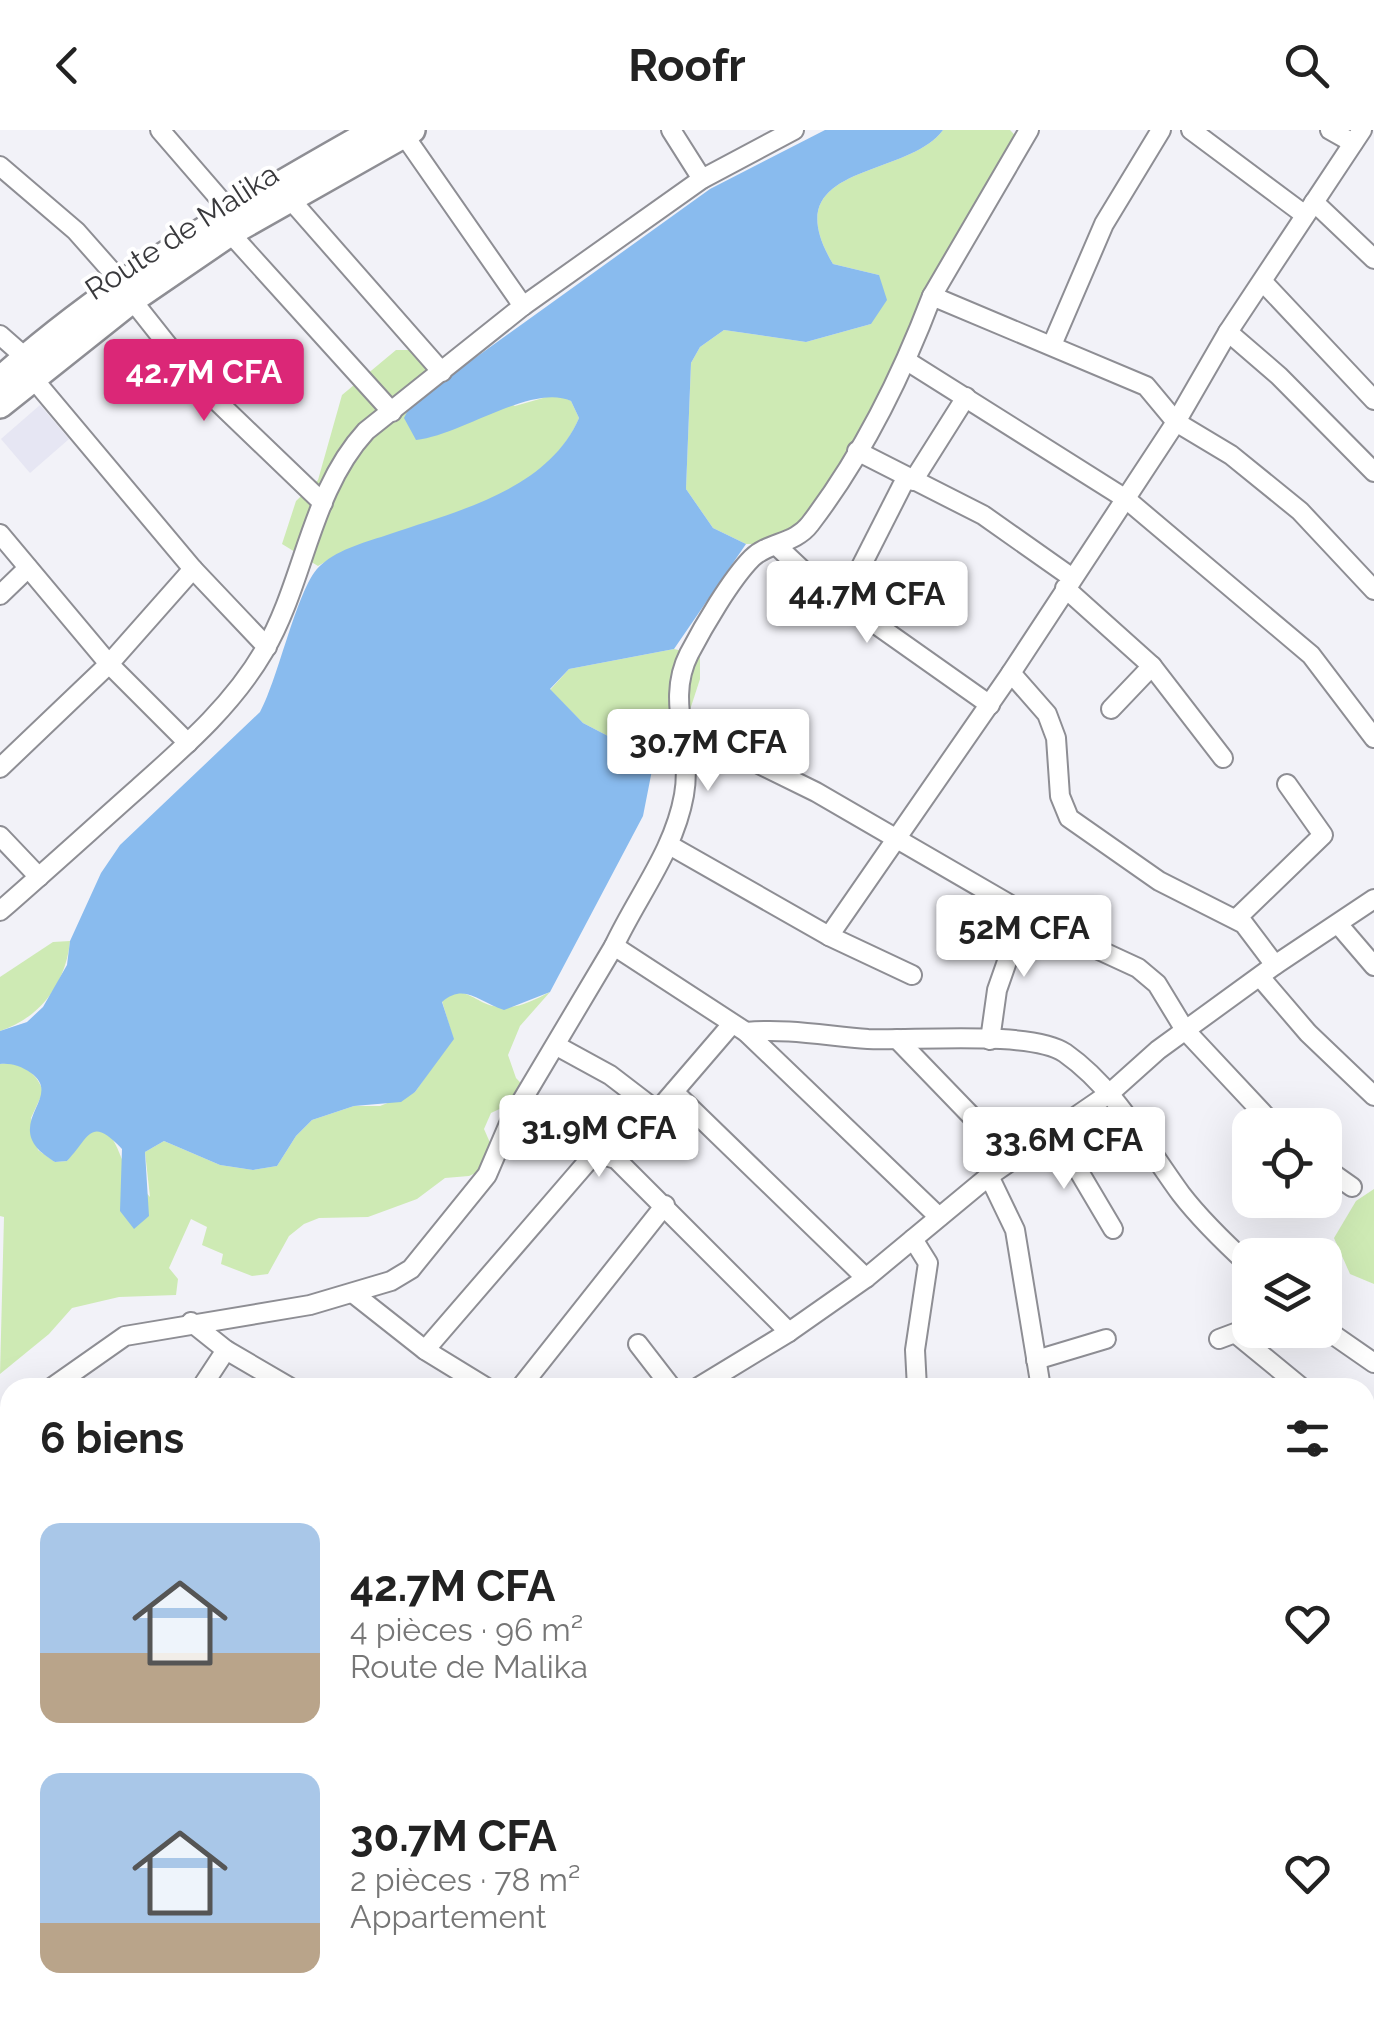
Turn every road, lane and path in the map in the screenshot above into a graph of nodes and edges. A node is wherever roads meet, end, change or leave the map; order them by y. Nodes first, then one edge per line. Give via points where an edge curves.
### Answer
1 (160, 130) edge
2 (374, 130) edge
3 (671, 130) edge
4 (794, 130) edge
5 (1135, 130) edge
6 (1191, 130) edge
7 (1330, 130) edge
8 (408, 133) edge
9 (1022, 133) edge
10 (1361, 134) edge
11 (1157, 135) edge
12 (1374, 136) edge
13 (0, 166) edge
14 (702, 179) junction
15 (290, 198) junction
16 (1310, 208) junction
17 (230, 222) junction
18 (1374, 259) edge
19 (1263, 282) junction
20 (127, 291) junction
21 (932, 296) junction
22 (522, 306) junction
23 (1228, 332) junction
24 (0, 335) edge
25 (1052, 344) junction
26 (907, 361) junction
27 (28, 367) junction
28 (442, 372) junction
29 (0, 380) edge
30 (966, 397) junction
31 (1374, 400) edge
32 (0, 405) edge
33 (392, 412) junction
34 (1176, 422) junction
35 (857, 451) junction
36 (1374, 472) edge
37 (909, 479) junction
38 (1126, 499) junction
39 (323, 503) junction
40 (0, 534) edge
41 (778, 547) junction
42 (28, 568) junction
43 (192, 569) junction
44 (1068, 583) junction
45 (1374, 590) edge
46 (0, 595) edge
47 (844, 600) junction
48 (267, 647) junction
49 (109, 664) junction
50 (1152, 666) junction
51 (1011, 674) junction
52 (990, 705) junction
53 (1111, 709) dead end
54 (686, 734) junction
55 (1374, 738) edge
56 (188, 744) junction
57 (1223, 758) dead end
58 (0, 768) edge
59 (1287, 784) dead end
60 (0, 836) edge
61 (894, 838) junction
62 (670, 846) junction
63 (39, 877) junction
64 (1374, 898) edge
65 (1025, 910) junction
66 (0, 911) edge
67 (1236, 920) junction
68 (1338, 924) junction
69 (829, 936) junction
70 (614, 946) junction
71 (1275, 964) junction
72 (1374, 966) edge
73 (912, 974) dead end
74 (1260, 977) junction
75 (739, 1028) junction
76 (1185, 1030) junction
77 (897, 1039) junction
78 (990, 1040) junction
79 (557, 1046) junction
80 (674, 1092) junction
81 (1110, 1094) junction
82 (1374, 1096) edge
83 (1258, 1108) edge
84 (657, 1111) junction
85 (1055, 1131) junction
86 (616, 1158) junction
87 (1014, 1160) junction
88 (989, 1176) junction
89 (1342, 1180) edge
90 (1352, 1187) dead end
91 (665, 1204) junction
92 (938, 1217) junction
93 (1114, 1229) dead end
94 (913, 1239) junction
95 (1232, 1247) edge
96 (866, 1278) junction
97 (354, 1294) junction
98 (192, 1322) junction
99 (789, 1332) junction
100 (1219, 1339) dead end
101 (1106, 1340) dead end
102 (1342, 1340) edge
103 (638, 1344) dead end
104 (226, 1350) junction
105 (426, 1350) junction
106 (1036, 1360) junction
107 (1374, 1362) edge
108 (65, 1378) edge
109 (208, 1378) edge
110 (273, 1378) edge
111 (470, 1378) edge
112 (528, 1378) edge
113 (664, 1378) edge
114 (713, 1378) edge
115 (916, 1378) edge
116 (1039, 1378) edge
117 (1290, 1378) edge

1 - 17 street
2 - 17 main road, Route de Malika
3 - 14 street
4 - 14 street
5 - 11 street
6 - 16 street
7 - 10 street
8 - 15 main road, Route de Malika
8 - 22 street
9 - 21 street
10 - 12 street
10 - 16 street
11 - 25 street via 1104,224
13 - 20 street via 76,231
14 - 22 street
15 - 17 main road, Route de Malika
15 - 28 street
16 - 18 street
16 - 19 street
17 - 20 main road, Route de Malika
17 - 33 street
19 - 23 street
19 - 31 street
20 - 27 main road, Route de Malika
20 - 39 street via 197,382
21 - 25 street
21 - 26 street
22 - 28 street
23 - 34 street
23 - 36 street
24 - 27 street
25 - 34 street via 1146,386
26 - 30 street
26 - 35 street
27 - 29 main road, Route de Malika
27 - 32 main road, Route de Malika
27 - 43 street
28 - 33 street
30 - 37 street
30 - 38 street
33 - 39 street via 356,442
34 - 38 street
34 - 45 street via 1231,454 1300,511
35 - 37 street
35 - 41 street via 808,526
37 - 44 street via 983,515
37 - 47 street
38 - 44 street
38 - 55 street via 1311,655
39 - 48 street
40 - 42 street
41 - 47 street
41 - 54 street via 753,557 680,672 677,702
42 - 46 street
42 - 49 street
43 - 48 street
43 - 49 street
44 - 50 street
44 - 51 street
47 - 52 street
48 - 56 street via 241,688
49 - 56 street
49 - 58 street
50 - 53 street
50 - 57 street
51 - 52 street
51 - 67 street via 1047,714 1069,818 1159,881
52 - 61 street
54 - 61 street via 816,792
54 - 62 street via 685,792
56 - 63 street
59 - 67 street via 1323,835
60 - 63 street
61 - 65 street
61 - 69 street
62 - 69 street
62 - 70 street
63 - 66 street
64 - 68 street
65 - 76 street via 1138,968 1157,984
65 - 78 street via 1002,972
67 - 71 street
68 - 71 street
68 - 72 street
69 - 73 street
70 - 75 street
70 - 79 street
71 - 74 street
74 - 76 street
74 - 82 street
75 - 77 street
75 - 80 street
75 - 92 street
76 - 81 street
76 - 83 street
77 - 78 street
77 - 87 street
78 - 81 street via 1063,1051
79 - 84 street via 610,1074
79 - 97 street via 511,1119 481,1185 411,1268
80 - 84 street
80 - 96 street
81 - 85 street
81 - 95 street via 1184,1197
84 - 86 street
85 - 87 street
85 - 93 street
86 - 91 street
86 - 105 street via 587,1157
87 - 88 street
88 - 92 street
88 - 106 street via 1014,1230
89 - 90 street
91 - 99 street
91 - 112 street
92 - 94 street
94 - 96 street
94 - 115 street via 928,1263
96 - 99 street
97 - 98 street
97 - 105 street
98 - 104 street
98 - 108 street via 125,1336
99 - 114 street
100 - 117 street via 1236,1333
101 - 106 street
102 - 107 street
103 - 113 street
104 - 109 street
104 - 110 street
105 - 111 street
106 - 116 street

